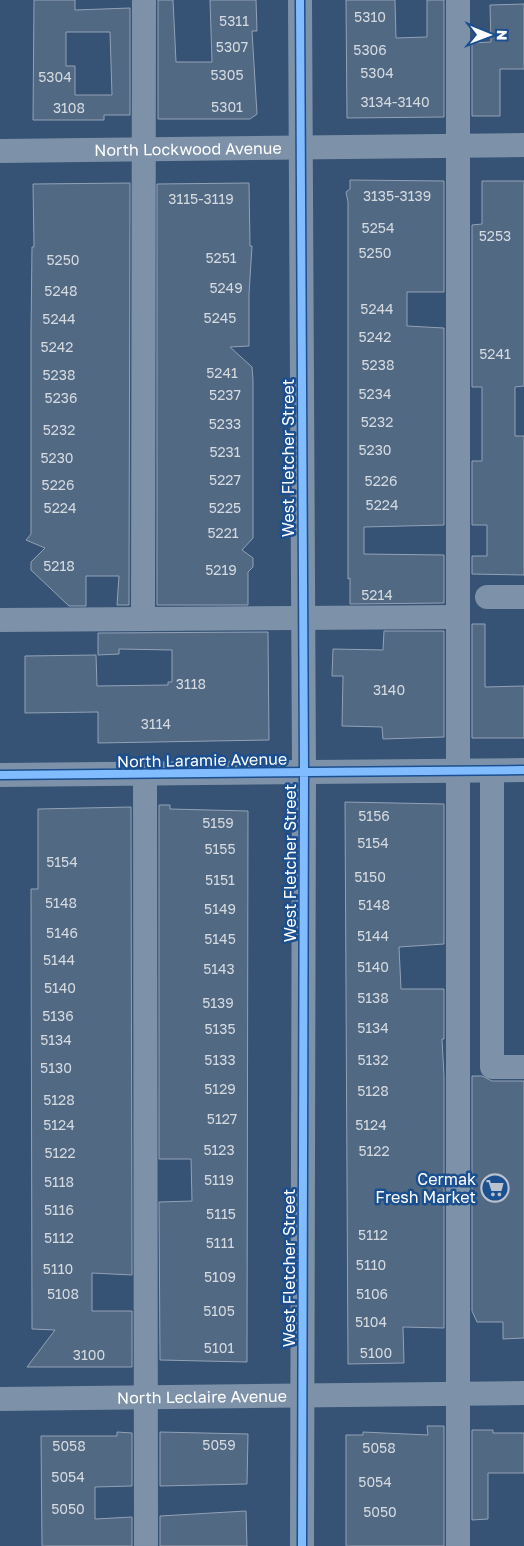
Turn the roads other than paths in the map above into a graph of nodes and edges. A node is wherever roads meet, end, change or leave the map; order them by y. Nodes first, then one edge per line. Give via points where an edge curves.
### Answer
1 (144, 0) edge
2 (300, 0) edge
3 (458, 0) edge
4 (524, 145) edge
5 (458, 146) junction
6 (300, 148) junction
7 (144, 149) junction
8 (0, 151) edge
9 (487, 597) dead end
10 (524, 597) edge
11 (303, 618) junction
12 (458, 618) junction
13 (143, 619) junction
14 (0, 620) edge
15 (524, 770) edge
16 (458, 771) junction
17 (492, 771) junction
18 (304, 772) junction
19 (145, 774) junction
20 (0, 775) edge
21 (524, 1067) edge
22 (524, 1393) edge
23 (458, 1394) junction
24 (303, 1395) junction
25 (146, 1397) junction
26 (0, 1399) edge
27 (146, 1546) edge
28 (302, 1546) edge
29 (458, 1546) edge

1 - 7 street
2 - 6 street, West Fletcher Street
3 - 5 street
4 - 5 street, North Lockwood Avenue
5 - 6 street, North Lockwood Avenue
5 - 12 street
6 - 7 street, North Lockwood Avenue
6 - 11 street, West Fletcher Street
7 - 8 street, North Lockwood Avenue
7 - 13 street
9 - 10 street
11 - 12 street
11 - 13 street
11 - 18 street, West Fletcher Street
12 - 16 street
13 - 14 street
15 - 17 street, North Laramie Avenue
16 - 17 street, North Laramie Avenue
16 - 18 street, North Laramie Avenue
16 - 23 street
17 - 21 street via 492,1067
18 - 19 street, North Laramie Avenue
18 - 24 street, West Fletcher Street
19 - 20 street, North Laramie Avenue
19 - 25 street
22 - 23 street, North Leclaire Avenue
23 - 24 street, North Leclaire Avenue
23 - 29 street
24 - 25 street, North Leclaire Avenue
24 - 28 street, West Fletcher Street
25 - 26 street, North Leclaire Avenue
25 - 27 street

